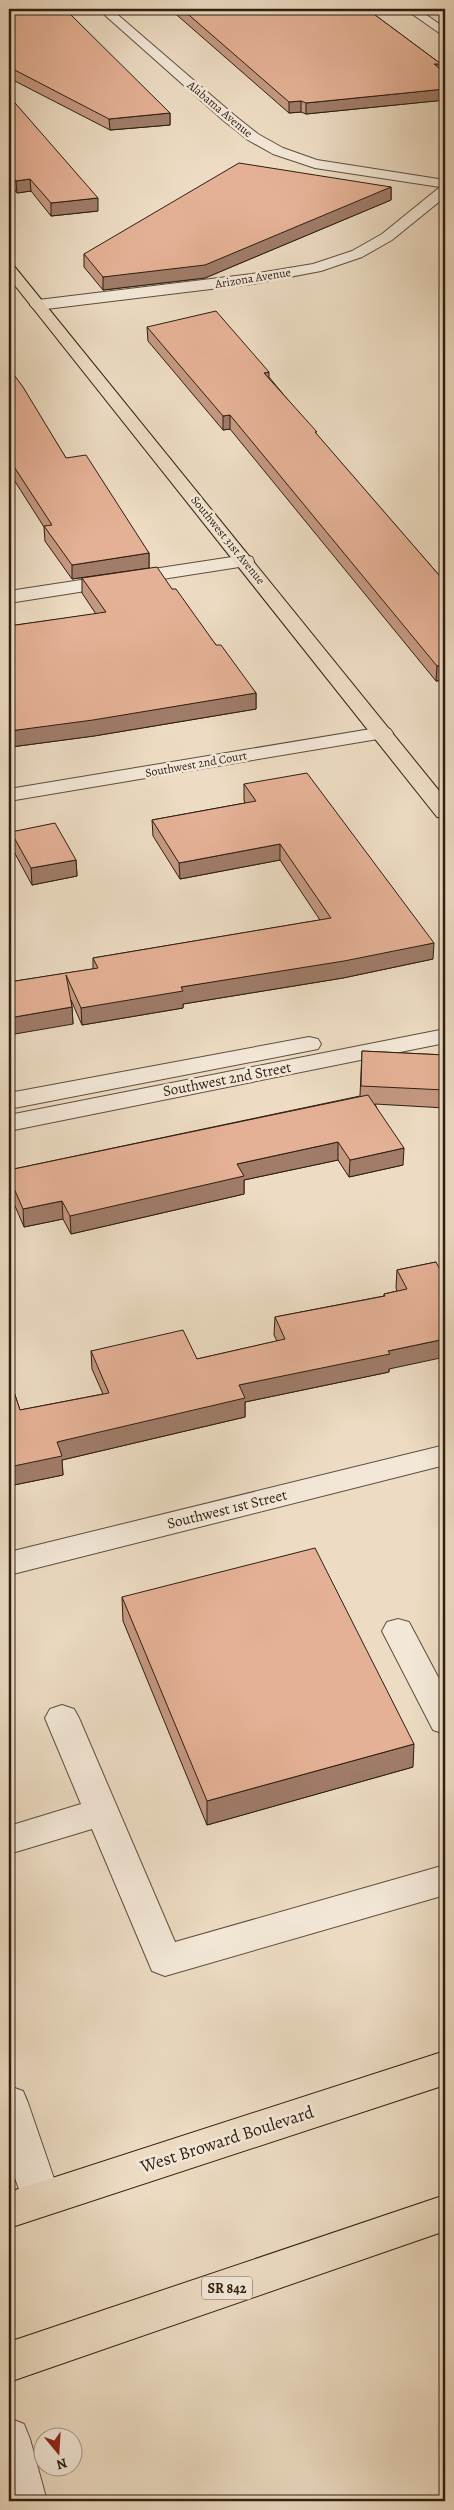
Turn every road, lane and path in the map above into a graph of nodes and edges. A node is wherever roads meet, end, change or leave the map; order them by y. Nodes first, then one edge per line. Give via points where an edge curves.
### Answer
1 (104, 9) edge
2 (411, 9) edge
3 (445, 33) edge
4 (445, 184) edge
5 (445, 190) edge
6 (9, 269) edge
7 (38, 305) junction
8 (245, 562) junction
9 (9, 597) edge
10 (383, 733) junction
11 (9, 796) edge
12 (445, 812) edge
13 (445, 1018) edge
14 (445, 1036) edge
15 (9, 1101) edge
16 (9, 1123) edge
17 (445, 1455) edge
18 (9, 1564) edge
19 (398, 1631) dead end
20 (62, 1718) dead end
21 (445, 1721) edge
22 (101, 1812) junction
23 (9, 1840) edge
24 (445, 1880) edge
25 (445, 2068) edge
26 (9, 2103) edge
27 (25, 2204) edge
28 (445, 2213) edge
29 (9, 2362) edge
30 (9, 2439) edge
31 (25, 2501) edge

1 - 4 street, Alabama Avenue via 229,118 278,151 315,164
2 - 3 street
5 - 7 street, Arizona Avenue via 387,237 357,254 316,268
6 - 7 main road, Southwest 31st Avenue
7 - 8 main road, Southwest 31st Avenue
8 - 9 street
8 - 10 main road, Southwest 31st Avenue
10 - 11 street, Southwest 2nd Court
10 - 12 main road, Southwest 31st Avenue
13 - 15 street, Southwest 2nd Street
14 - 16 street, Southwest 2nd Street
17 - 18 street, Southwest 1st Street
19 - 21 street
20 - 22 street
22 - 23 street
22 - 24 street via 165,1960
25 - 27 main road, West Broward Boulevard
26 - 27 street
28 - 29 main road, SR 842
30 - 31 street

